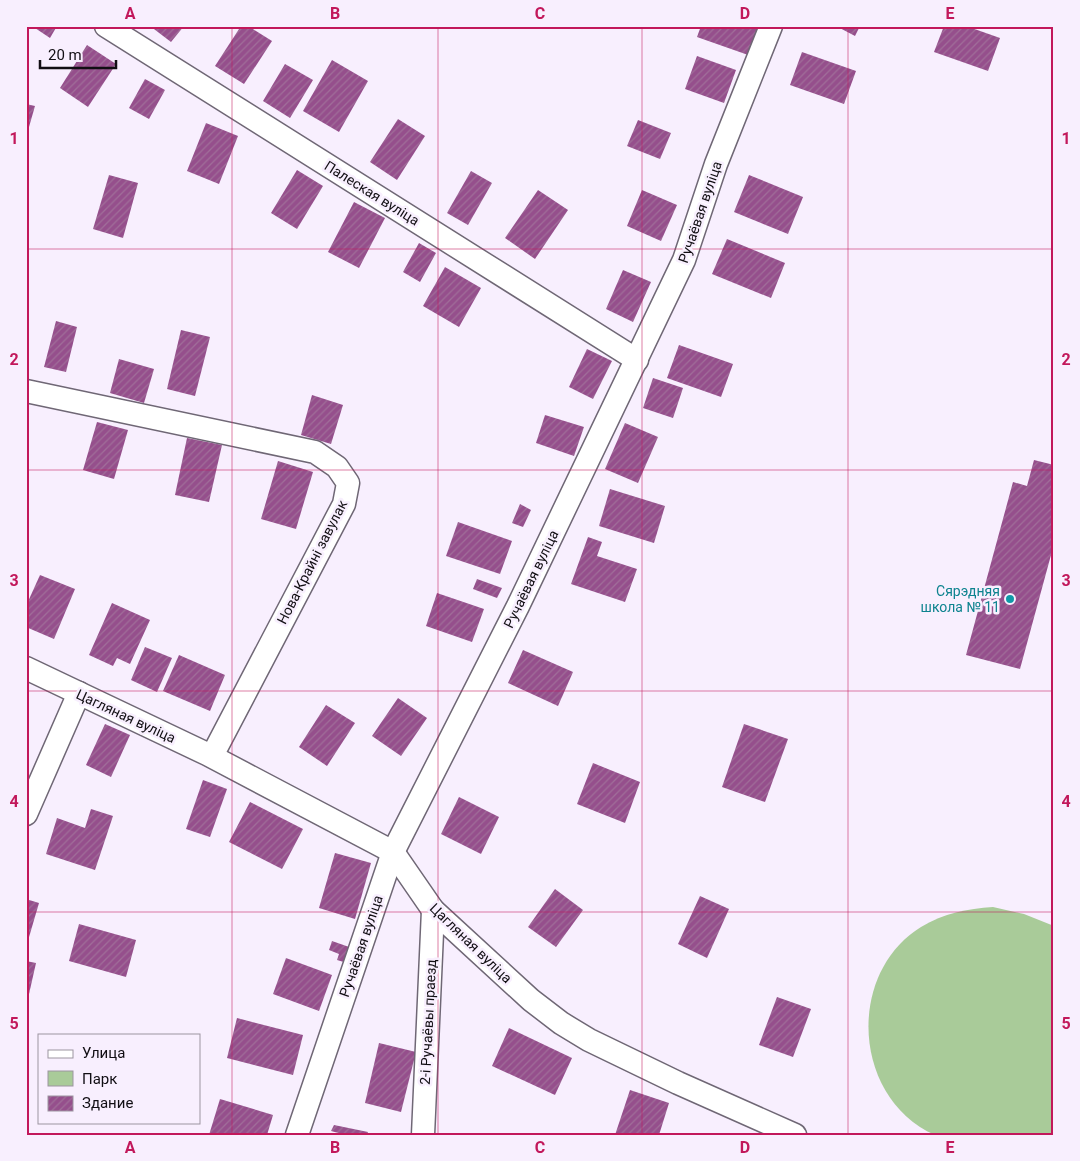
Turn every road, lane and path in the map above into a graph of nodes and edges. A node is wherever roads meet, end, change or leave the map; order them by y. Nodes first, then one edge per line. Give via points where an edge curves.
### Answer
1 (106, 26) edge
2 (772, 26) edge
3 (638, 360) junction
4 (26, 391) edge
5 (26, 668) edge
6 (79, 693) junction
7 (212, 756) junction
8 (26, 814) edge
9 (393, 852) junction
10 (433, 910) junction
11 (297, 1135) edge
12 (423, 1135) edge
13 (795, 1135) edge

1 - 3 street, Палеская вуліца
2 - 3 street, Ручаёвая вуліца via 716,164 684,260
3 - 9 street, Ручаёвая вуліца
4 - 7 street, Нова-Крайні завулак via 315,452 337,467 348,483 344,504
5 - 6 street, Цагляная вуліца
6 - 7 street, Цагляная вуліца
6 - 8 street
7 - 9 street, Цагляная вуліца
9 - 10 street, Цагляная вуліца
9 - 11 street, Ручаёвая вуліца
10 - 12 street, 2-і Ручаёвы праезд
10 - 13 street, Цагляная вуліца via 531,1000 561,1023 661,1075

